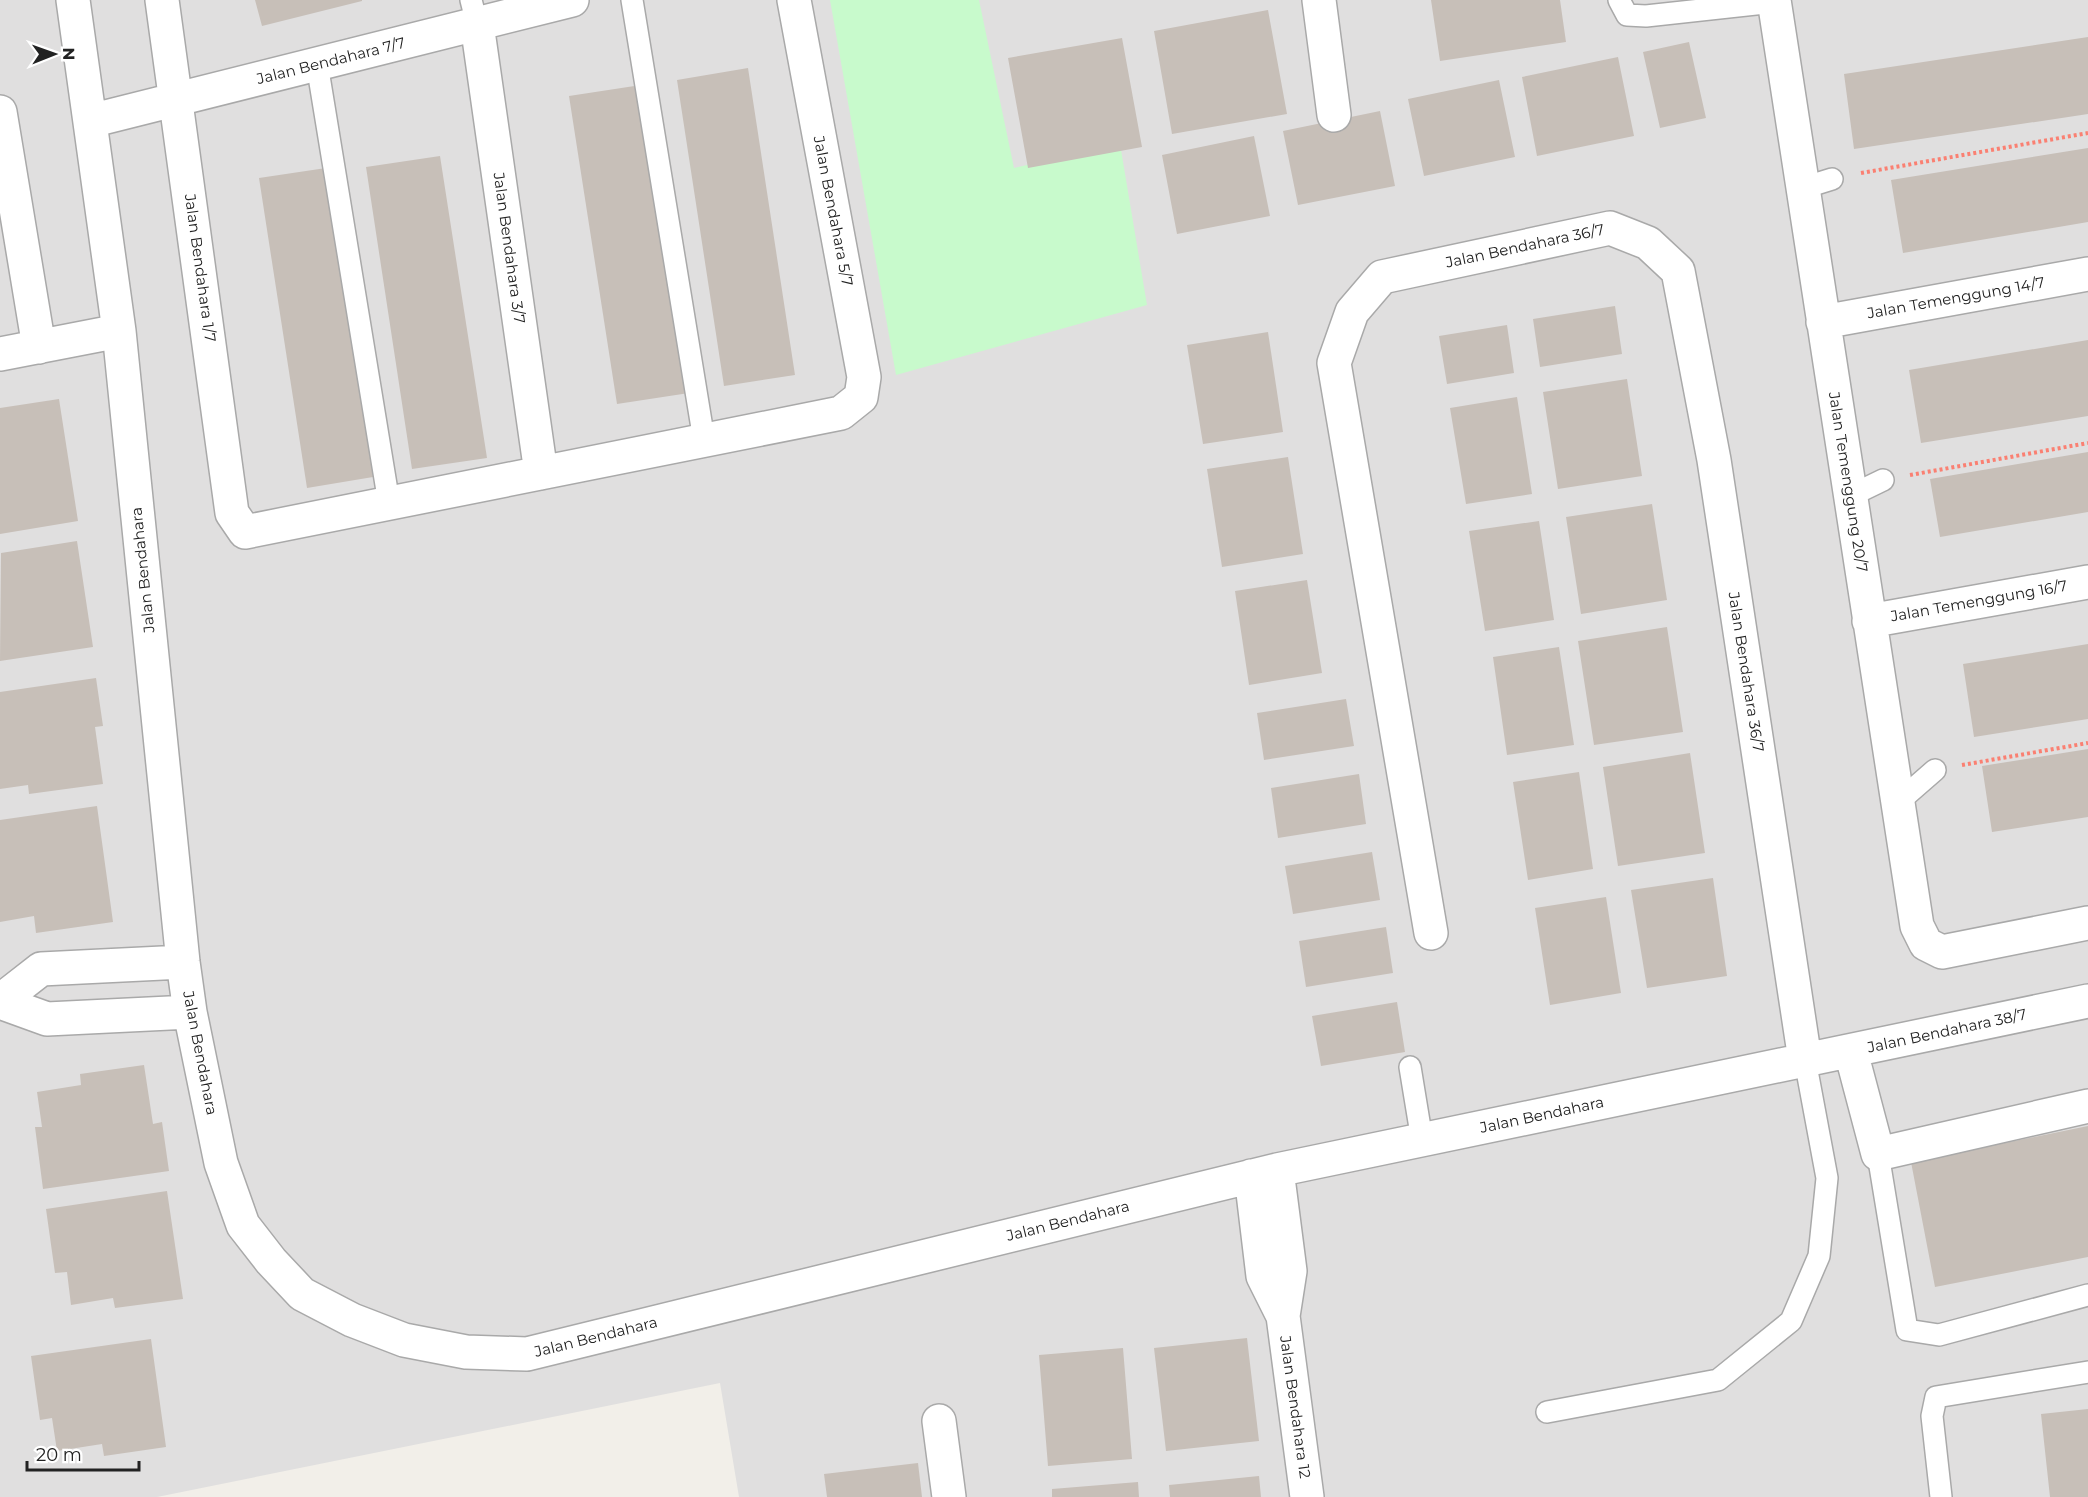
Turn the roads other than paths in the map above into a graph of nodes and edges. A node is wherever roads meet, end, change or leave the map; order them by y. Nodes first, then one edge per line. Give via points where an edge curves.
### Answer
1 (73, 0) edge
2 (162, 0) edge
3 (572, 0) edge
4 (632, 0) edge
5 (794, 0) edge
6 (1319, 0) edge
7 (1619, 0) edge
8 (1778, 1) edge
9 (474, 12) edge
10 (317, 64) junction
11 (177, 99) junction
12 (0, 112) edge
13 (1334, 115) dead end
14 (90, 121) junction
15 (2088, 274) edge
16 (1823, 322) junction
17 (119, 331) junction
18 (39, 347) junction
19 (0, 354) edge
20 (704, 440) junction
21 (541, 473) junction
22 (1883, 480) road end
23 (1850, 496) junction
24 (389, 503) junction
25 (2088, 582) edge
26 (1869, 621) junction
27 (1935, 770) road end
28 (1896, 804) junction
29 (2088, 923) edge
30 (1431, 933) dead end
31 (183, 962) junction
32 (0, 1001) edge
33 (2088, 1001) edge
34 (190, 1012) junction
35 (1851, 1052) junction
36 (1805, 1060) junction
37 (1410, 1067) dead end
38 (2088, 1106) edge
39 (1422, 1140) junction
40 (1878, 1154) junction
41 (1264, 1173) junction
42 (2088, 1295) edge
43 (2088, 1372) edge
44 (1547, 1412) dead end
45 (939, 1421) dead end
46 (949, 1497) edge
47 (1307, 1497) edge
48 (1941, 1497) edge

1 - 14 street, Jalan Bendahara
2 - 11 street, Jalan Bendahara 1/7
3 - 9 street, Jalan Bendahara 7/7
4 - 20 lane
5 - 20 street, Jalan Bendahara 5/7 via 864,377 861,397 841,413
6 - 13 street
7 - 8 lane via 1627,15 1646,16
8 - 16 street, Jalan Temenggung 20/7 via 1818,183
9 - 10 street, Jalan Bendahara 7/7
9 - 21 street, Jalan Bendahara 3/7
10 - 11 street, Jalan Bendahara 7/7
10 - 24 lane
11 - 14 street, Jalan Bendahara 7/7
11 - 24 street, Jalan Bendahara 1/7 via 232,513 245,532
12 - 18 street
14 - 17 street, Jalan Bendahara
15 - 16 street, Jalan Temenggung 14/7
16 - 23 street, Jalan Temenggung 20/7
17 - 18 street
17 - 31 street, Jalan Bendahara
18 - 19 street
20 - 21 street
21 - 24 street
22 - 23 lane
23 - 26 street, Jalan Temenggung 20/7
25 - 26 street, Jalan Temenggung 16/7
26 - 28 street, Jalan Temenggung 20/7
27 - 28 lane
28 - 29 street, Jalan Temenggung 20/7 via 1917,926 1926,944 1942,952
30 - 36 street, Jalan Bendahara 36/7 via 1334,363 1352,312 1382,277 1610,228 1648,243 1678,272 1714,460
31 - 32 street via 41,969
31 - 34 street, Jalan Bendahara
32 - 34 street via 47,1019
33 - 35 street, Jalan Bendahara 38/7
34 - 41 street, Jalan Bendahara via 220,1163 243,1225 272,1261 302,1294 352,1320 404,1340 465,1352 527,1354
35 - 36 street, Jalan Bendahara 38/7
35 - 40 street
36 - 39 street, Jalan Bendahara
36 - 44 lane via 1827,1178 1819,1256 1791,1321 1718,1380
37 - 39 lane
38 - 40 street
39 - 41 street, Jalan Bendahara
40 - 42 lane via 1907,1330 1939,1335
41 - 47 street, Jalan Bendahara 12 via 1263,1276 1283,1316
43 - 48 lane via 1936,1397 1932,1416
45 - 46 street

